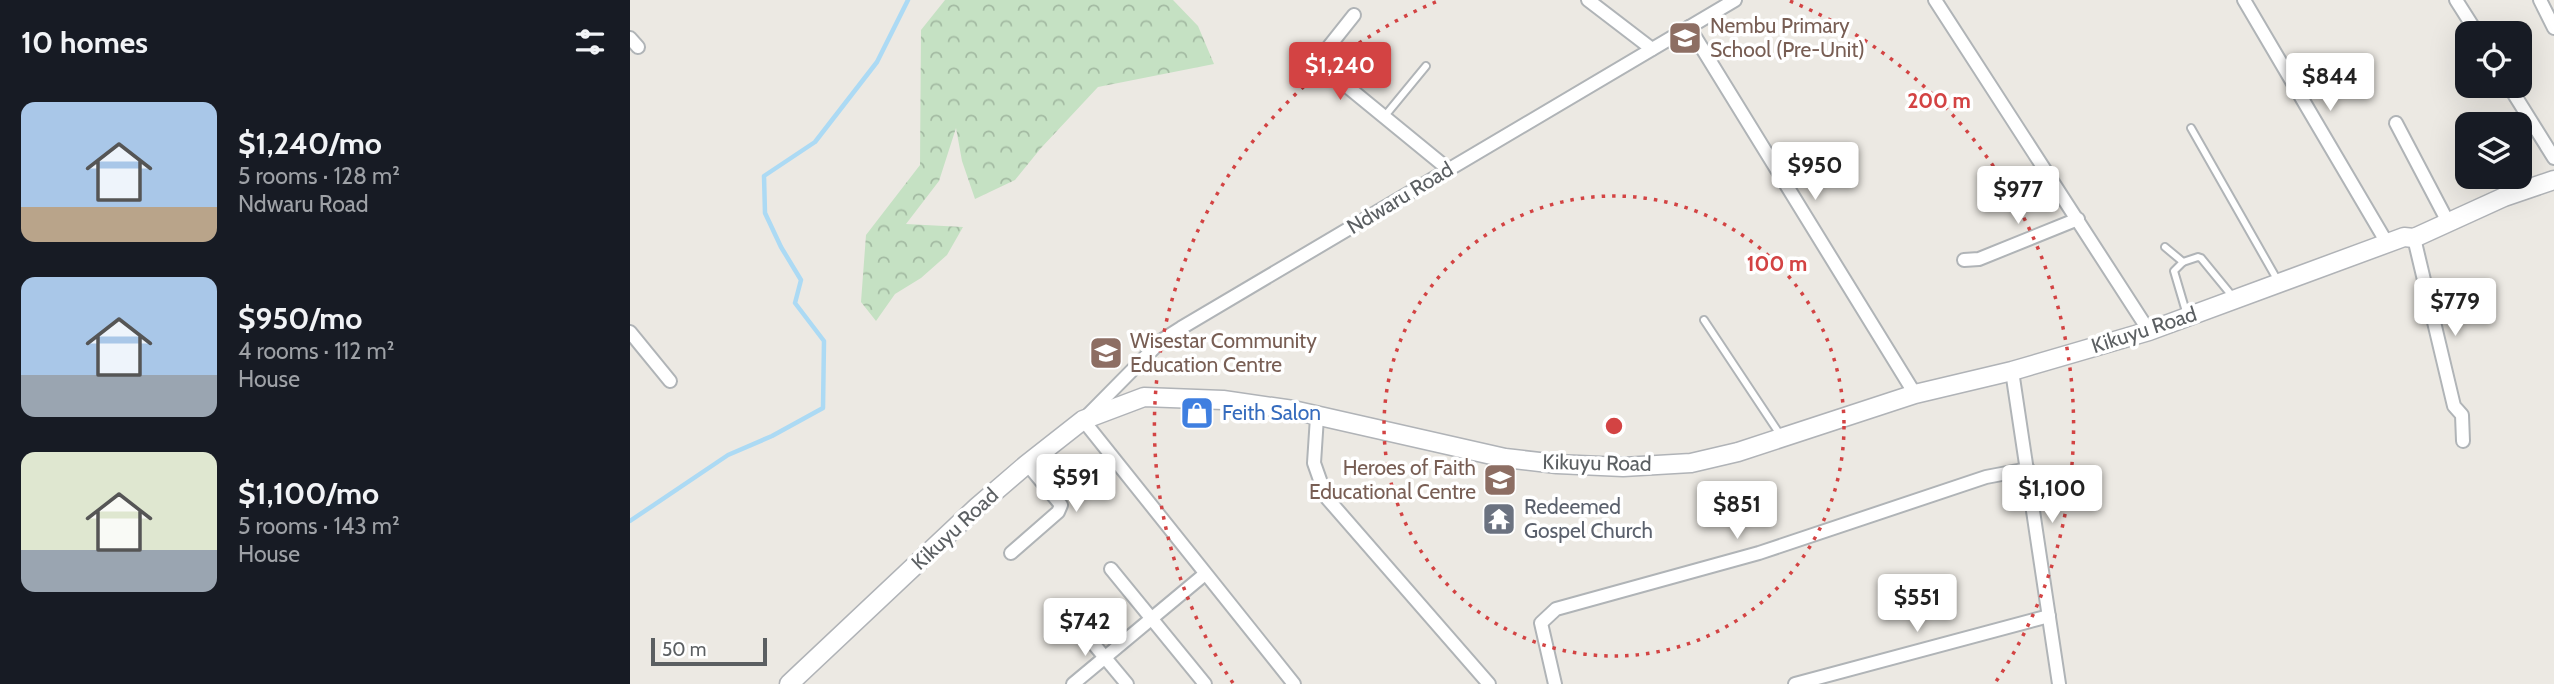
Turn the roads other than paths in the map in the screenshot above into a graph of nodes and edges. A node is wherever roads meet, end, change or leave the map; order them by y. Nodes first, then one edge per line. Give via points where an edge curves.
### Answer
1 (1588, 0) edge
2 (1735, 0) edge
3 (1935, 0) edge
4 (2244, 0) edge
5 (2456, 0) edge
6 (2540, 0) edge
7 (1354, 15) dead end
8 (2469, 21) edge
9 (1689, 27) junction
10 (2554, 28) edge
11 (1652, 48) junction
12 (1426, 66) dead end
13 (2517, 98) edge
14 (1384, 117) junction
15 (2396, 123) dead end
16 (2191, 128) dead end
17 (2554, 158) edge
18 (1448, 169) junction
19 (2554, 180) edge
20 (2078, 219) junction
21 (2448, 222) junction
22 (2414, 238) junction
23 (2387, 243) junction
24 (2165, 247) dead end
25 (1964, 260) dead end
26 (2183, 262) junction
27 (2279, 283) junction
28 (2235, 299) junction
29 (2188, 317) junction
30 (1704, 320) dead end
31 (2148, 331) junction
32 (630, 332) edge
33 (2012, 371) junction
34 (670, 381) dead end
35 (1915, 394) junction
36 (1317, 417) junction
37 (1083, 420) junction
38 (1782, 437) junction
39 (2463, 441) dead end
40 (1027, 464) junction
41 (2028, 469) junction
42 (1011, 554) dead end
43 (1111, 569) dead end
44 (1205, 573) junction
45 (1067, 612) dead end
46 (2049, 616) junction
47 (1150, 619) junction
48 (1105, 657) junction
49 (789, 684) edge
50 (1073, 684) edge
51 (1127, 684) edge
52 (1205, 684) edge
53 (1294, 684) edge
54 (1489, 684) edge
55 (1555, 684) edge
56 (1795, 684) edge
57 (2059, 684) edge

1 - 11 street
2 - 9 street, Ndwaru Road
3 - 20 street
4 - 23 street
5 - 8 street
6 - 10 street
7 - 14 street via 1323,54 1321,65
9 - 11 street, Ndwaru Road
9 - 35 street
11 - 18 street, Ndwaru Road
12 - 14 lane
13 - 17 street
14 - 18 street
15 - 21 street
16 - 27 lane
18 - 37 street, Ndwaru Road via 1162,340
19 - 21 main road, Kikuyu Road
20 - 25 street via 1979,259
20 - 31 street
21 - 22 main road, Kikuyu Road
22 - 23 main road, Kikuyu Road
22 - 39 street via 2454,406 2462,415
23 - 27 main road, Kikuyu Road
24 - 26 lane
26 - 28 lane via 2201,258
26 - 29 lane via 2174,271 2174,279
27 - 28 main road, Kikuyu Road
28 - 29 main road, Kikuyu Road
29 - 31 main road, Kikuyu Road
30 - 38 lane
31 - 33 main road, Kikuyu Road
32 - 34 street
33 - 35 main road, Kikuyu Road
33 - 41 street
35 - 38 main road, Kikuyu Road
36 - 37 main road, Kikuyu Road via 1223,400 1144,397
36 - 38 main road, Kikuyu Road via 1505,458 1610,467 1691,463
36 - 54 street via 1314,463 1326,497
37 - 40 main road, Kikuyu Road
37 - 44 street
40 - 42 street via 1061,505
40 - 49 main road, Kikuyu Road
41 - 46 street
41 - 55 street via 1986,477 1759,552 1556,609 1541,623
43 - 47 street
44 - 47 street
44 - 53 street
45 - 48 street
46 - 56 street
46 - 57 street
47 - 48 street
47 - 52 street
48 - 50 street
48 - 51 street

